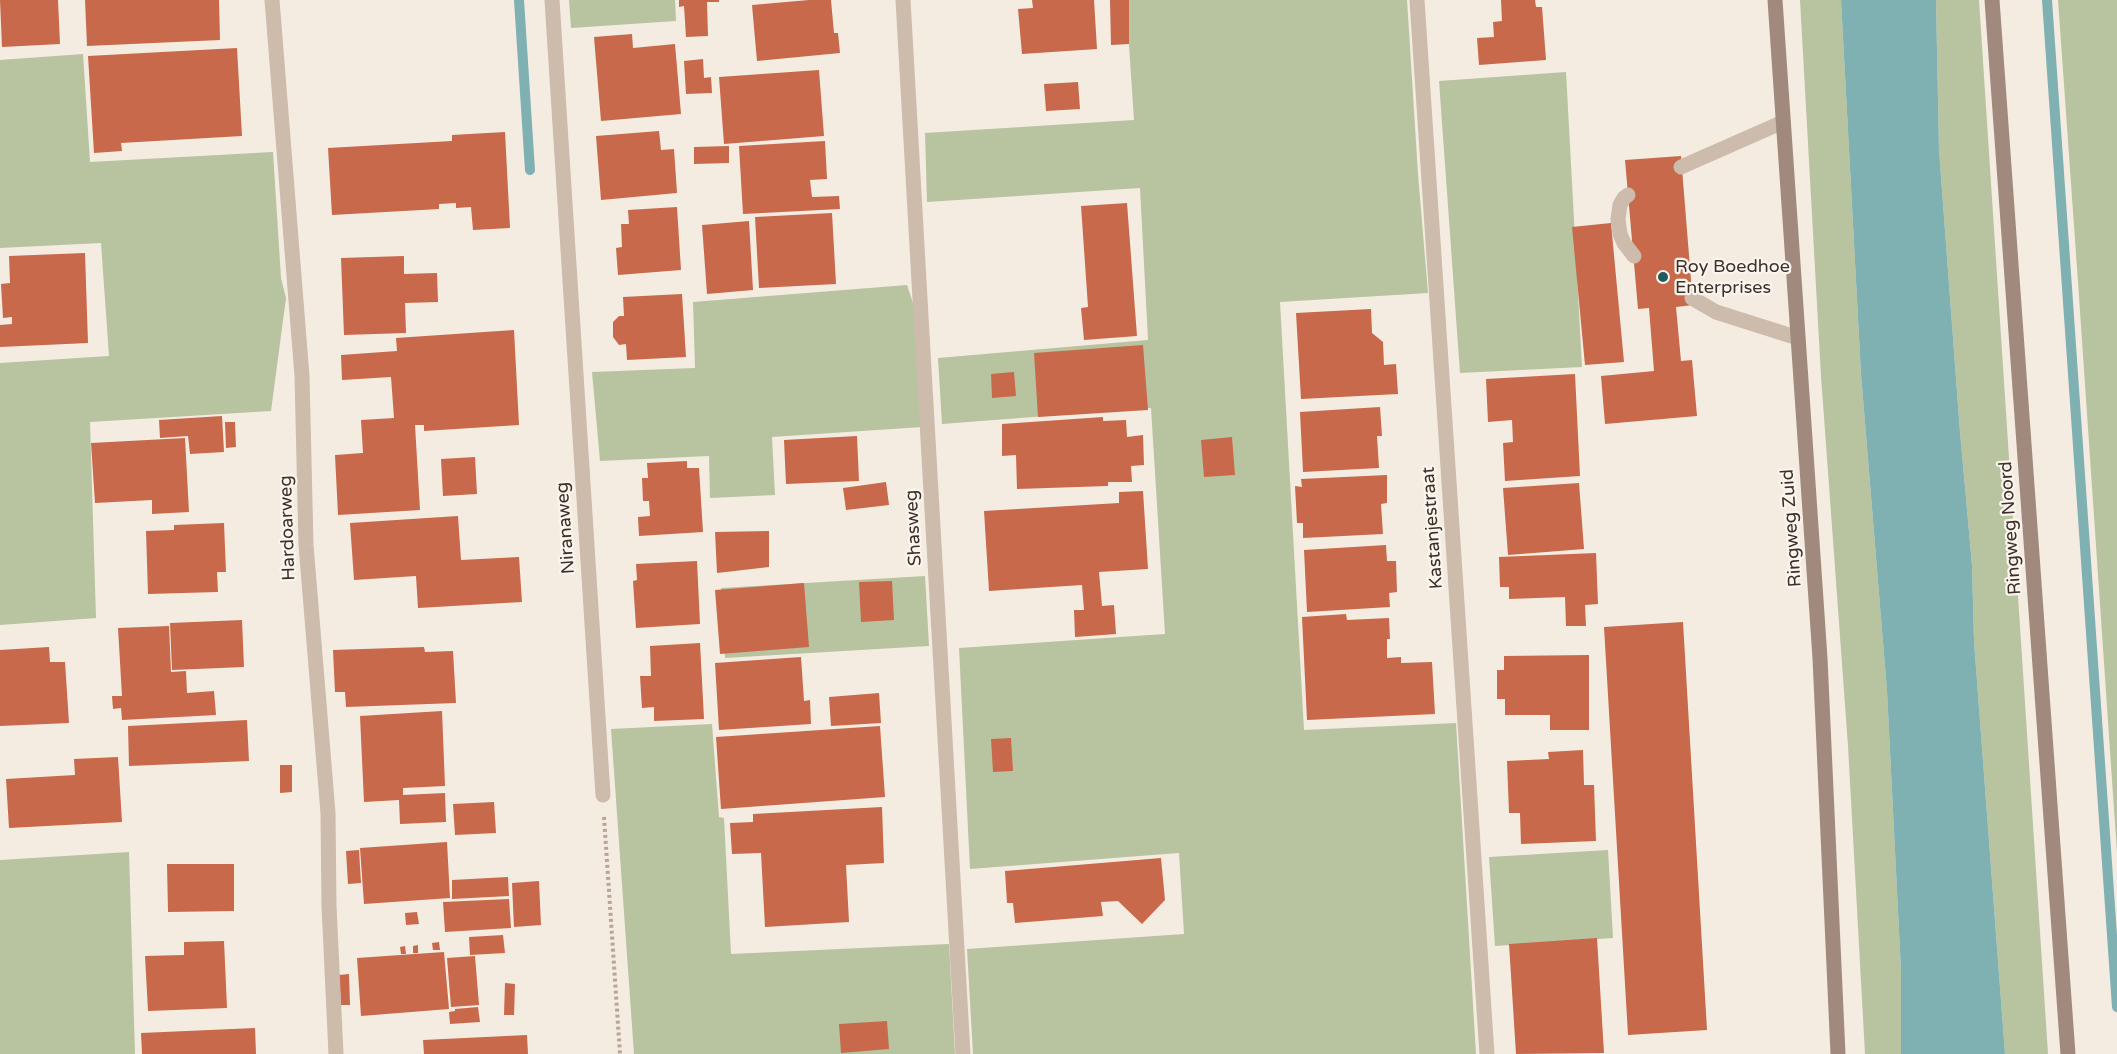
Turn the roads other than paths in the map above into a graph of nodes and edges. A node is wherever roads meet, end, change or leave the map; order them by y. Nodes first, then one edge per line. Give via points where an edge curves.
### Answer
1 (272, 0) edge
2 (552, 0) edge
3 (903, 0) edge
4 (1417, 0) edge
5 (1775, 0) edge
6 (1992, 0) edge
7 (1783, 122) junction
8 (1681, 167) dead end
9 (1628, 195) dead end
10 (1634, 256) dead end
11 (1692, 298) dead end
12 (1798, 338) junction
13 (603, 795) road end
14 (336, 1054) edge
15 (963, 1054) edge
16 (1487, 1054) edge
17 (1838, 1054) edge
18 (2068, 1054) edge

1 - 14 street, Hardoarweg via 303,376 306,545 328,813
2 - 13 street, Niranaweg
3 - 15 street, Shasweg
4 - 16 street, Kastanjestraat
5 - 7 street, Ringweg Zuid
6 - 18 street, Ringweg Noord
7 - 8 street
7 - 12 street, Ringweg Zuid
9 - 10 street via 1620,205 1618,219 1620,234
11 - 12 street via 1716,312
12 - 17 street, Ringweg Zuid via 1820,658

